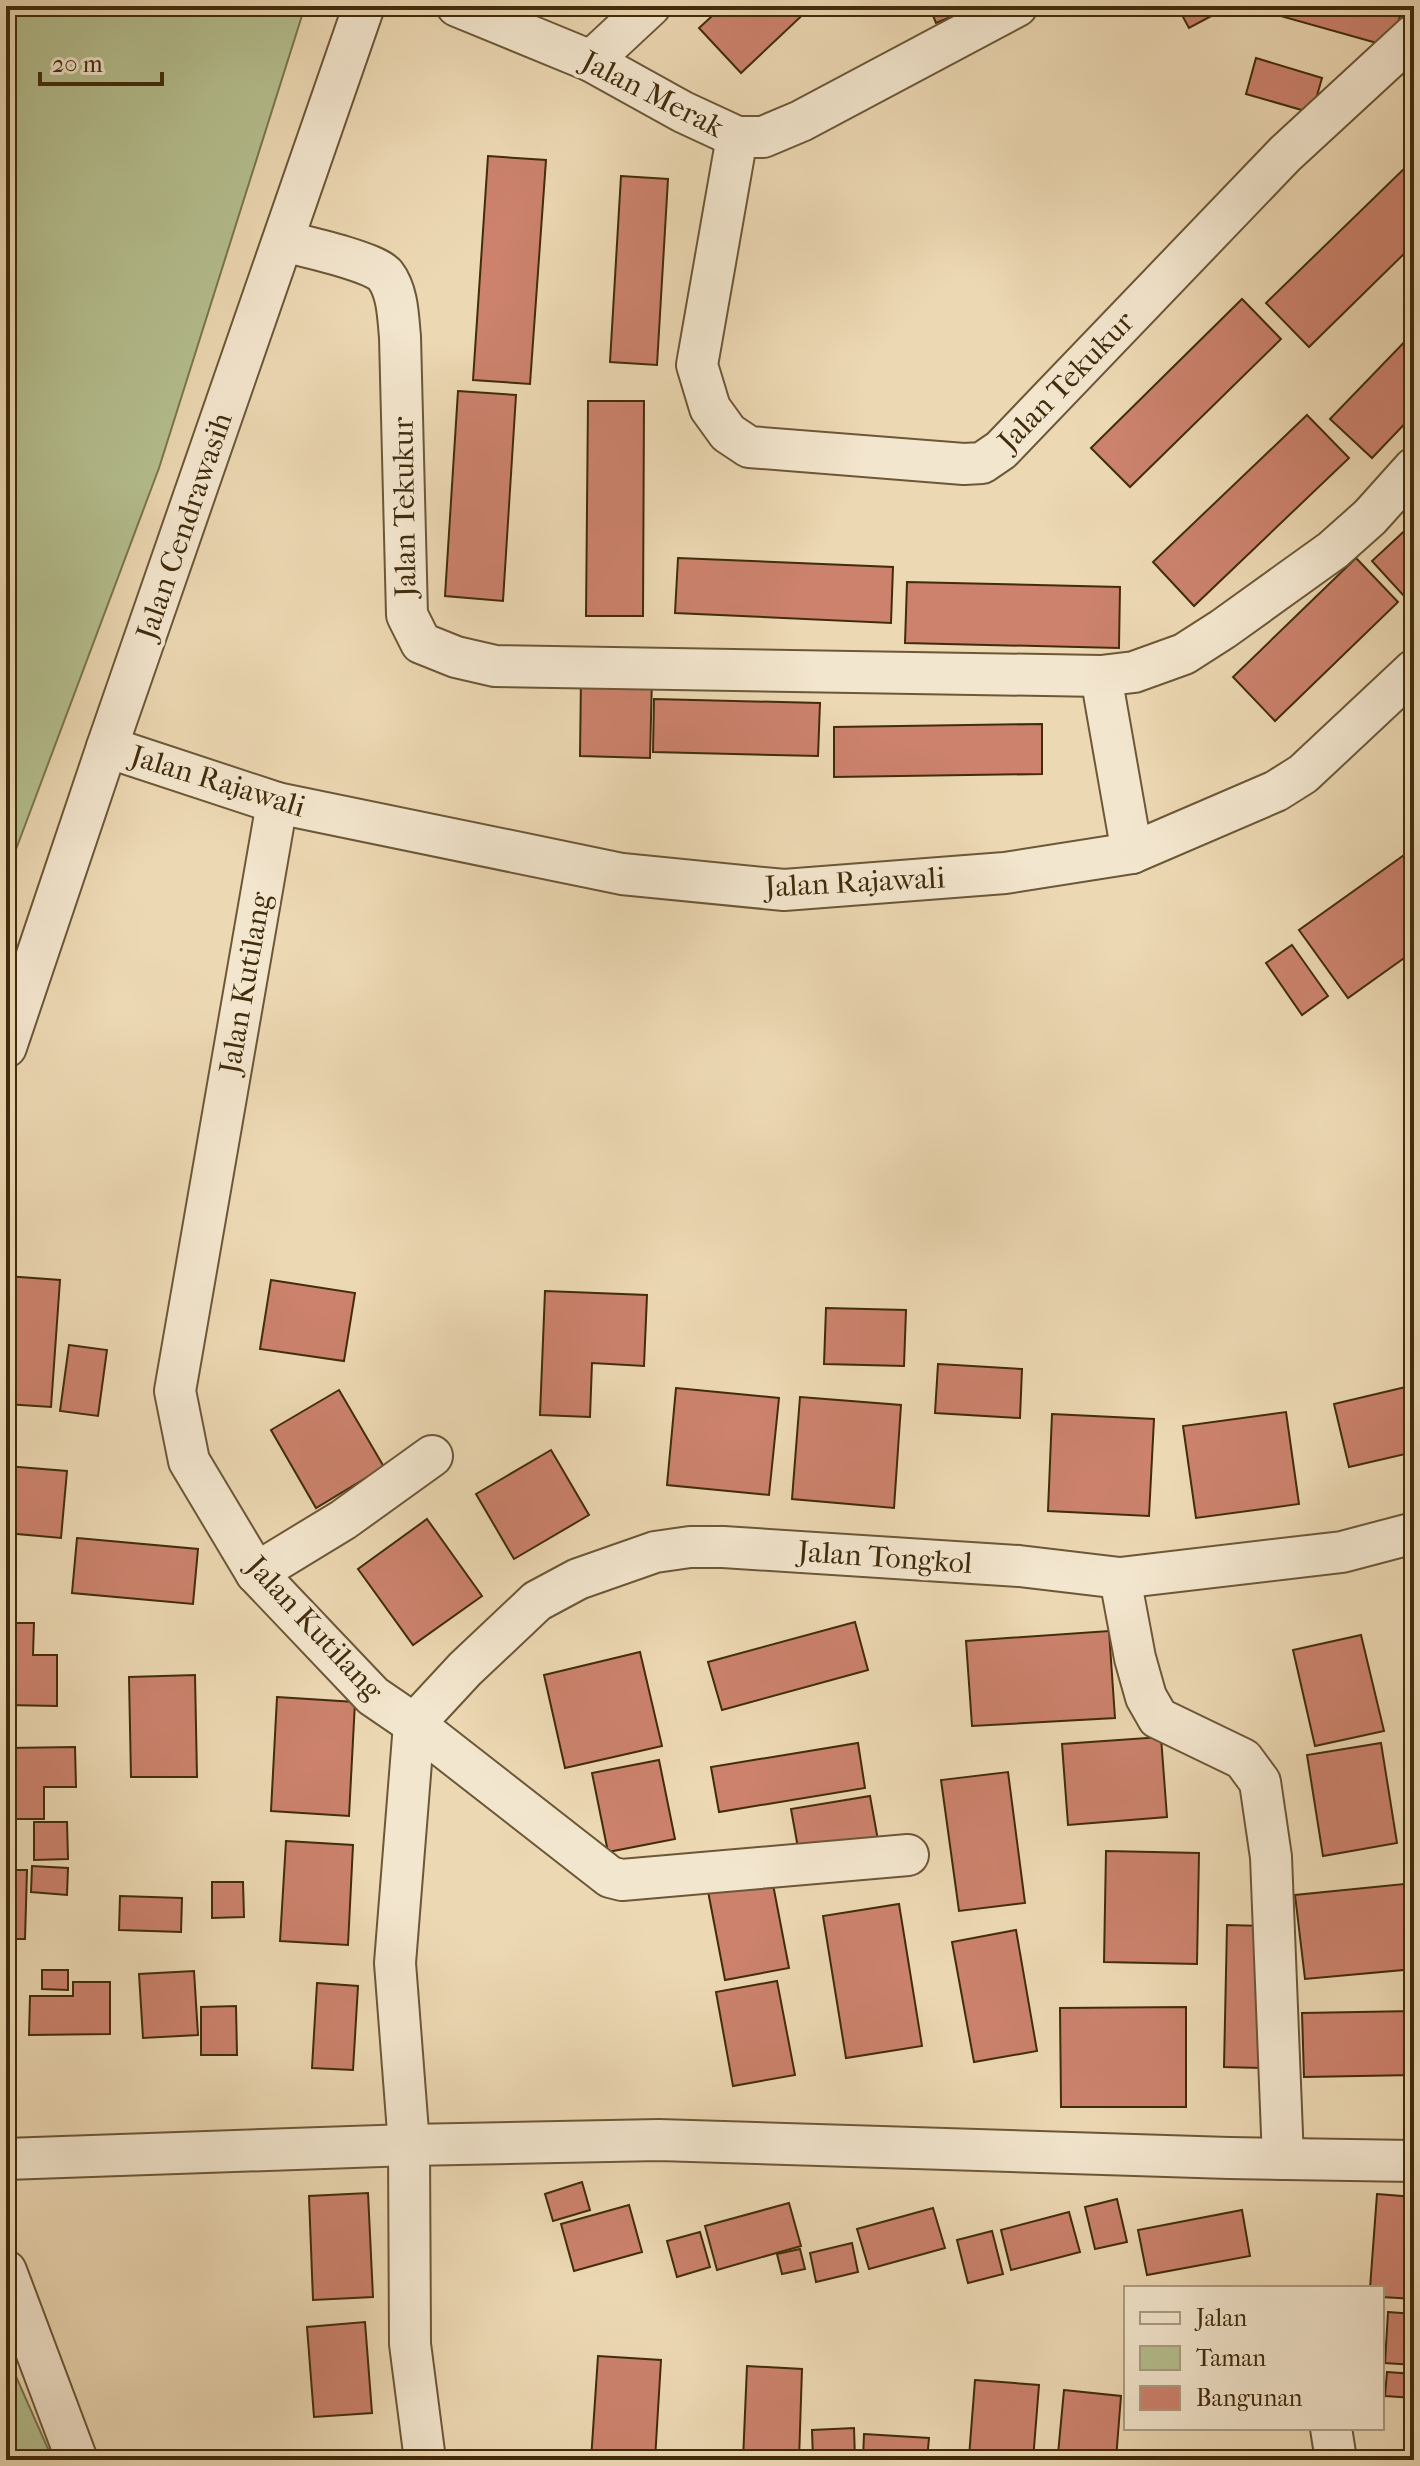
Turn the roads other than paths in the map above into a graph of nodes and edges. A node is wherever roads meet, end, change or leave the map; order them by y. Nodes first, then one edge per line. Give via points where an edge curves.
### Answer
1 (364, 6) edge
2 (457, 6) edge
3 (650, 6) edge
4 (1017, 6) edge
5 (1414, 35) edge
6 (591, 61) junction
7 (737, 137) junction
8 (283, 241) junction
9 (1414, 468) edge
10 (1414, 670) edge
11 (1101, 676) junction
12 (107, 747) junction
13 (277, 803) junction
14 (1132, 853) junction
15 (6, 1047) edge
16 (432, 1456) dead end
17 (1414, 1533) edge
18 (256, 1573) junction
19 (1120, 1578) junction
20 (414, 1724) junction
21 (908, 1855) dead end
22 (409, 2145) junction
23 (6, 2159) edge
24 (1283, 2159) junction
25 (1414, 2161) edge
26 (6, 2271) edge
27 (1331, 2430) edge
28 (77, 2460) edge
29 (425, 2460) edge
30 (1336, 2460) edge

1 - 8 street, Jalan Cendrawasih
2 - 6 street, Jalan Merak
3 - 6 street
4 - 7 street, Jalan Merak via 801,121 763,137
5 - 7 street, Jalan Tekukur via 1285,154 1001,450 982,463 749,447 728,433 710,408 697,365
6 - 7 street, Jalan Merak
8 - 11 street, Jalan Tekukur via 384,273 395,298 407,615 421,643 495,666
8 - 12 street, Jalan Cendrawasih
9 - 11 street, Jalan Tekukur via 1333,550 1223,629 1184,654 1134,672
10 - 14 street, Jalan Rajawali via 1303,774 1276,791
11 - 14 street
12 - 13 street, Jalan Rajawali
12 - 15 street, Jalan Cendrawasih
13 - 14 street, Jalan Rajawali via 622,874 784,890 1005,873
13 - 18 street, Jalan Kutilang via 175,1391 189,1461
16 - 18 street via 343,1520
17 - 19 street, Jalan Tongkol via 1342,1552
18 - 20 street, Jalan Kutilang via 373,1696
19 - 20 street, Jalan Tongkol via 1019,1566 738,1548 655,1552 578,1579 537,1601
19 - 24 street via 1135,1658 1158,1718 1243,1759 1260,1782 1271,1857
20 - 21 street, Jalan Kutilang via 600,1870 622,1880
20 - 22 street via 395,1963
22 - 23 street
22 - 24 street via 659,2140
22 - 29 street via 410,2344
24 - 25 street
26 - 28 street
27 - 30 street

